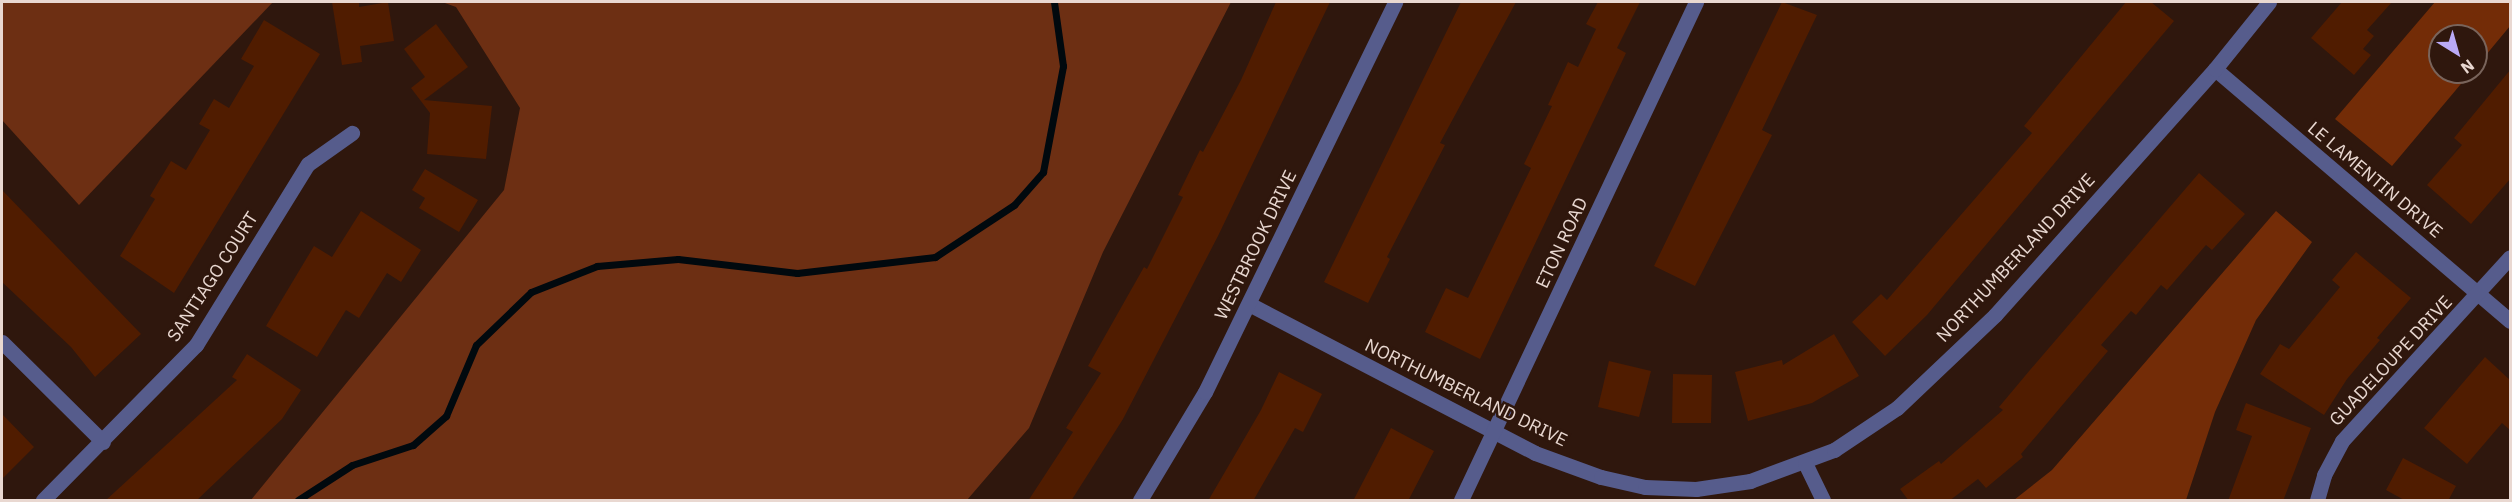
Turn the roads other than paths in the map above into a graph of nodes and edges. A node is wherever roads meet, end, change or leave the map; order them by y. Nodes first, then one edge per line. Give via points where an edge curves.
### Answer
1 (1395, 2) edge
2 (1696, 2) edge
3 (2269, 2) edge
4 (2215, 69) junction
5 (352, 133) dead end
6 (2511, 258) edge
7 (2480, 295) junction
8 (1249, 304) junction
9 (2511, 321) edge
10 (2, 342) edge
11 (1494, 432) junction
12 (103, 442) junction
13 (1805, 463) junction
14 (43, 501) edge
15 (1140, 501) edge
16 (1461, 501) edge
17 (1823, 501) edge
18 (2317, 501) edge

1 - 8 street, WESTBROOK DRIVE
2 - 11 street, ETON ROAD
3 - 4 street, NORTHUMBERLAND DRIVE
4 - 7 street, LE LAMENTIN DRIVE
4 - 13 street, NORTHUMBERLAND DRIVE via 1995,315 1897,408 1834,450
5 - 12 street, SANTIAGO COURT via 308,164 196,345
6 - 7 street, GUADELOUPE DRIVE
7 - 9 street, LE LAMENTIN DRIVE
7 - 18 street, GUADELOUPE DRIVE via 2342,441 2324,476
8 - 11 street, NORTHUMBERLAND DRIVE
8 - 15 street, WESTBROOK DRIVE via 1205,392
10 - 12 street
11 - 13 street, NORTHUMBERLAND DRIVE via 1535,453 1601,477 1645,487 1718,488
11 - 16 street, ETON ROAD
12 - 14 street, SANTIAGO COURT
13 - 17 street

